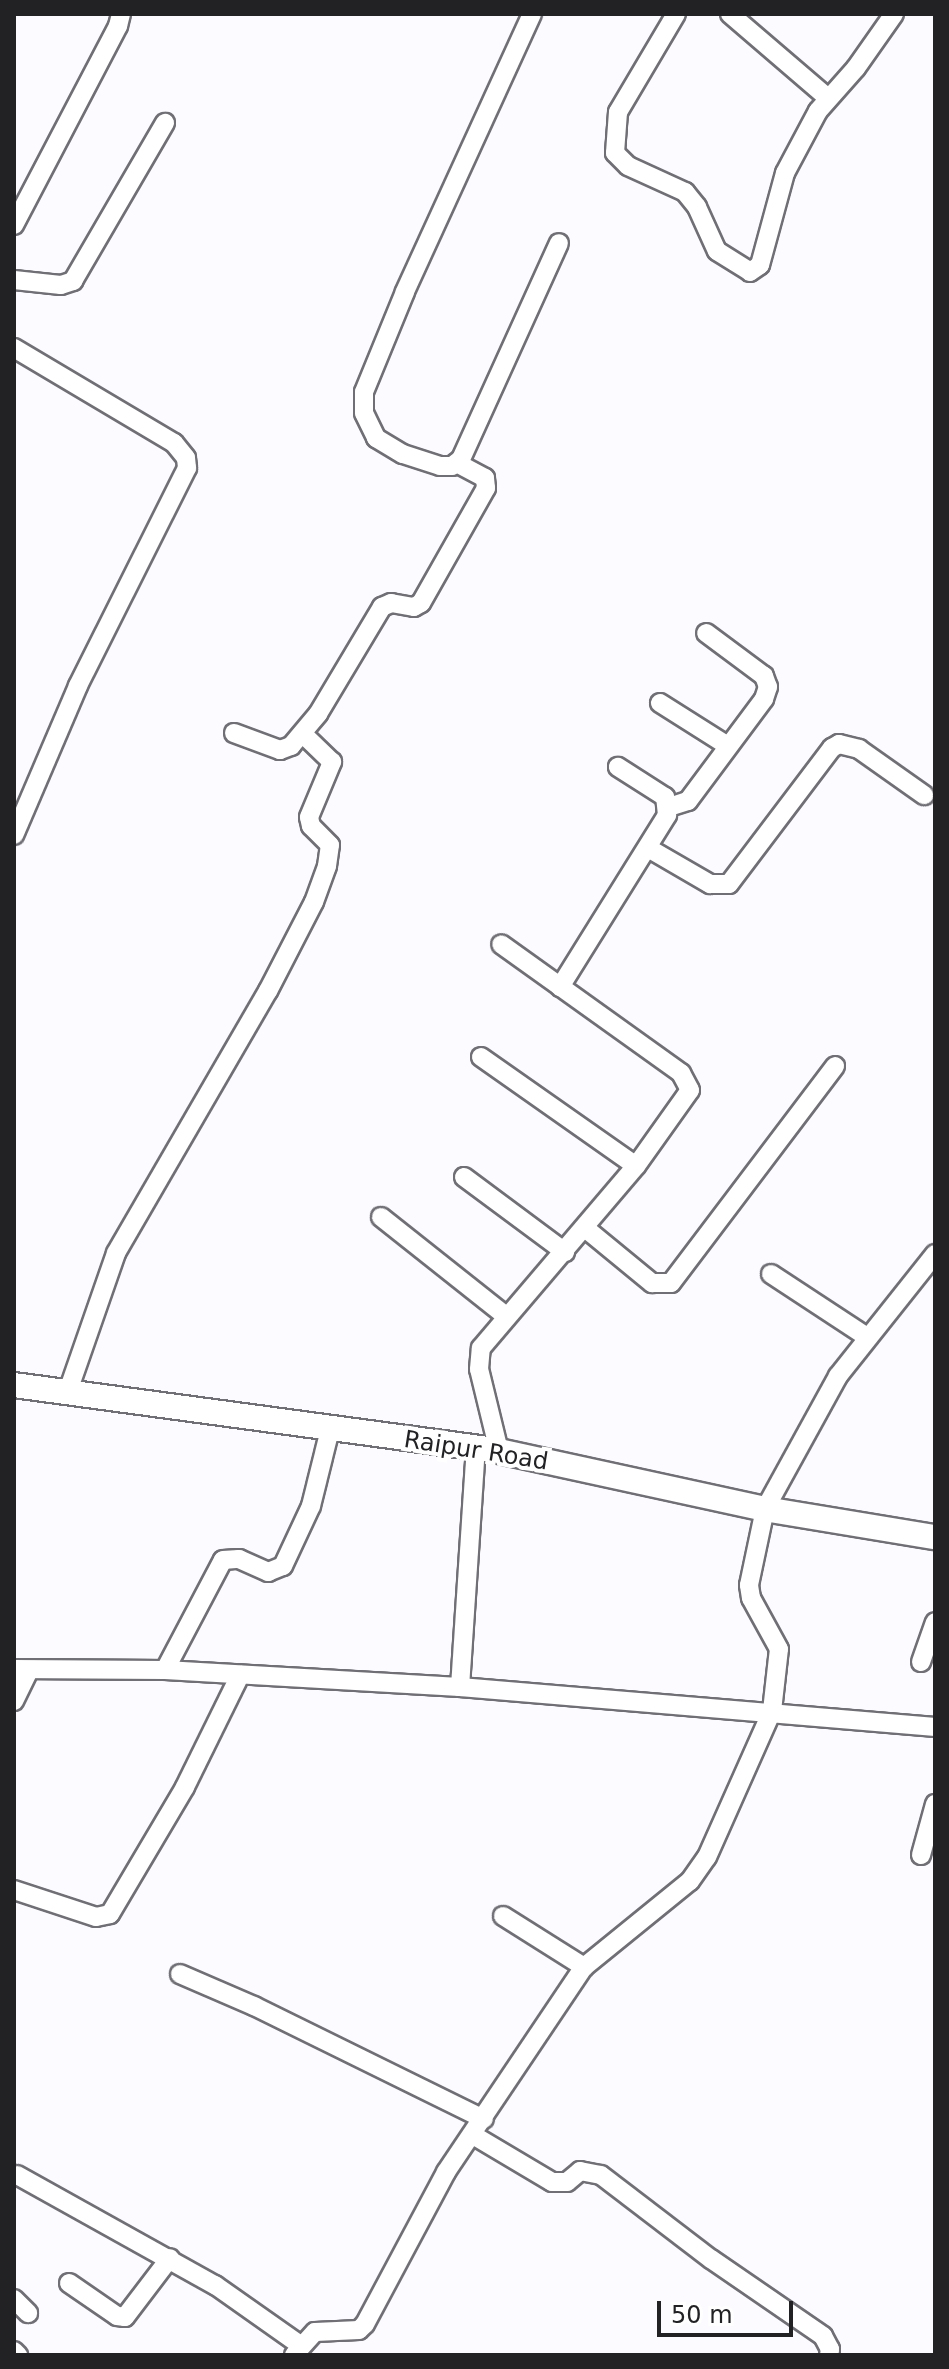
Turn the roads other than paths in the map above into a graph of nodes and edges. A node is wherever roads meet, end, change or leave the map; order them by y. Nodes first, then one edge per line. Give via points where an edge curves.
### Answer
1 (121, 14) edge
2 (532, 14) edge
3 (676, 14) edge
4 (730, 14) edge
5 (894, 14) edge
6 (827, 97) junction
7 (165, 123) dead end
8 (14, 225) edge
9 (559, 243) dead end
10 (14, 280) edge
11 (14, 348) edge
12 (457, 463) junction
13 (706, 633) dead end
14 (660, 703) dead end
15 (234, 733) dead end
16 (303, 734) junction
17 (728, 746) junction
18 (618, 767) dead end
19 (924, 795) dead end
20 (669, 807) junction
21 (14, 835) edge
22 (648, 848) junction
23 (501, 944) dead end
24 (560, 987) junction
25 (481, 1057) dead end
26 (835, 1066) dead end
27 (636, 1166) junction
28 (464, 1177) dead end
29 (381, 1217) dead end
30 (585, 1228) junction
31 (565, 1252) junction
32 (935, 1254) edge
33 (771, 1274) dead end
34 (506, 1316) junction
35 (867, 1337) junction
36 (14, 1385) edge
37 (67, 1394) junction
38 (330, 1429) junction
39 (487, 1450) junction
40 (765, 1509) junction
41 (935, 1537) edge
42 (935, 1622) edge
43 (921, 1662) dead end
44 (22, 1669) edge
45 (165, 1670) junction
46 (240, 1675) junction
47 (460, 1687) junction
48 (14, 1701) edge
49 (772, 1711) junction
50 (935, 1727) edge
51 (935, 1804) edge
52 (921, 1855) dead end
53 (14, 1890) edge
54 (503, 1916) dead end
55 (584, 1967) junction
56 (180, 1974) dead end
57 (484, 2119) junction
58 (473, 2135) junction
59 (17, 2175) dead end
60 (170, 2258) junction
61 (69, 2283) dead end
62 (14, 2299) edge
63 (28, 2313) dead end
64 (297, 2350) edge
65 (829, 2355) edge

1 - 8 street
2 - 12 street via 364,392 364,413 386,446 440,466
3 - 6 street via 618,112 615,153 628,166 685,192 717,251 744,271 753,272 760,265 785,173
4 - 6 street
5 - 6 street via 856,68
7 - 10 street via 73,281 61,285
9 - 12 street
11 - 21 street via 174,443 187,468 78,686
12 - 16 street via 485,478 483,496 421,603 382,607
13 - 17 street via 768,682 764,699
14 - 17 street
15 - 16 street via 280,750
16 - 37 street via 332,762 309,817 330,845 327,866 268,991 116,1253
17 - 20 street via 688,801
18 - 20 street via 661,793
19 - 22 street via 859,749 839,744 729,884 710,884
20 - 22 street
22 - 24 street
23 - 24 street
24 - 27 street via 686,1078 689,1096
25 - 27 street
26 - 30 street via 671,1283 652,1283
27 - 30 street
28 - 31 street
29 - 34 street
30 - 31 street
31 - 34 street
32 - 35 street
33 - 35 street
34 - 39 street via 478,1358
35 - 40 street via 838,1376
36 - 37 main road, Raipur Road
37 - 38 main road, Raipur Road
38 - 39 main road, Raipur Road
38 - 45 street via 311,1506 283,1566 271,1572 239,1559 223,1560
39 - 40 main road, Raipur Road
39 - 47 street
40 - 41 main road, Raipur Road
40 - 49 street via 749,1585 779,1649
42 - 43 street
44 - 45 street
44 - 48 street
45 - 46 street
46 - 47 street
46 - 53 street via 185,1787 110,1914 96,1917
47 - 49 street
49 - 50 street
49 - 55 street via 698,1872
51 - 52 street
54 - 55 street
55 - 57 street
56 - 57 street
57 - 58 street
58 - 64 street via 432,2196 365,2324 359,2330 315,2332
58 - 65 street via 552,2182 567,2182 580,2171 601,2175 823,2336
59 - 60 street
60 - 61 street via 125,2317
60 - 64 street via 215,2285
62 - 63 street

